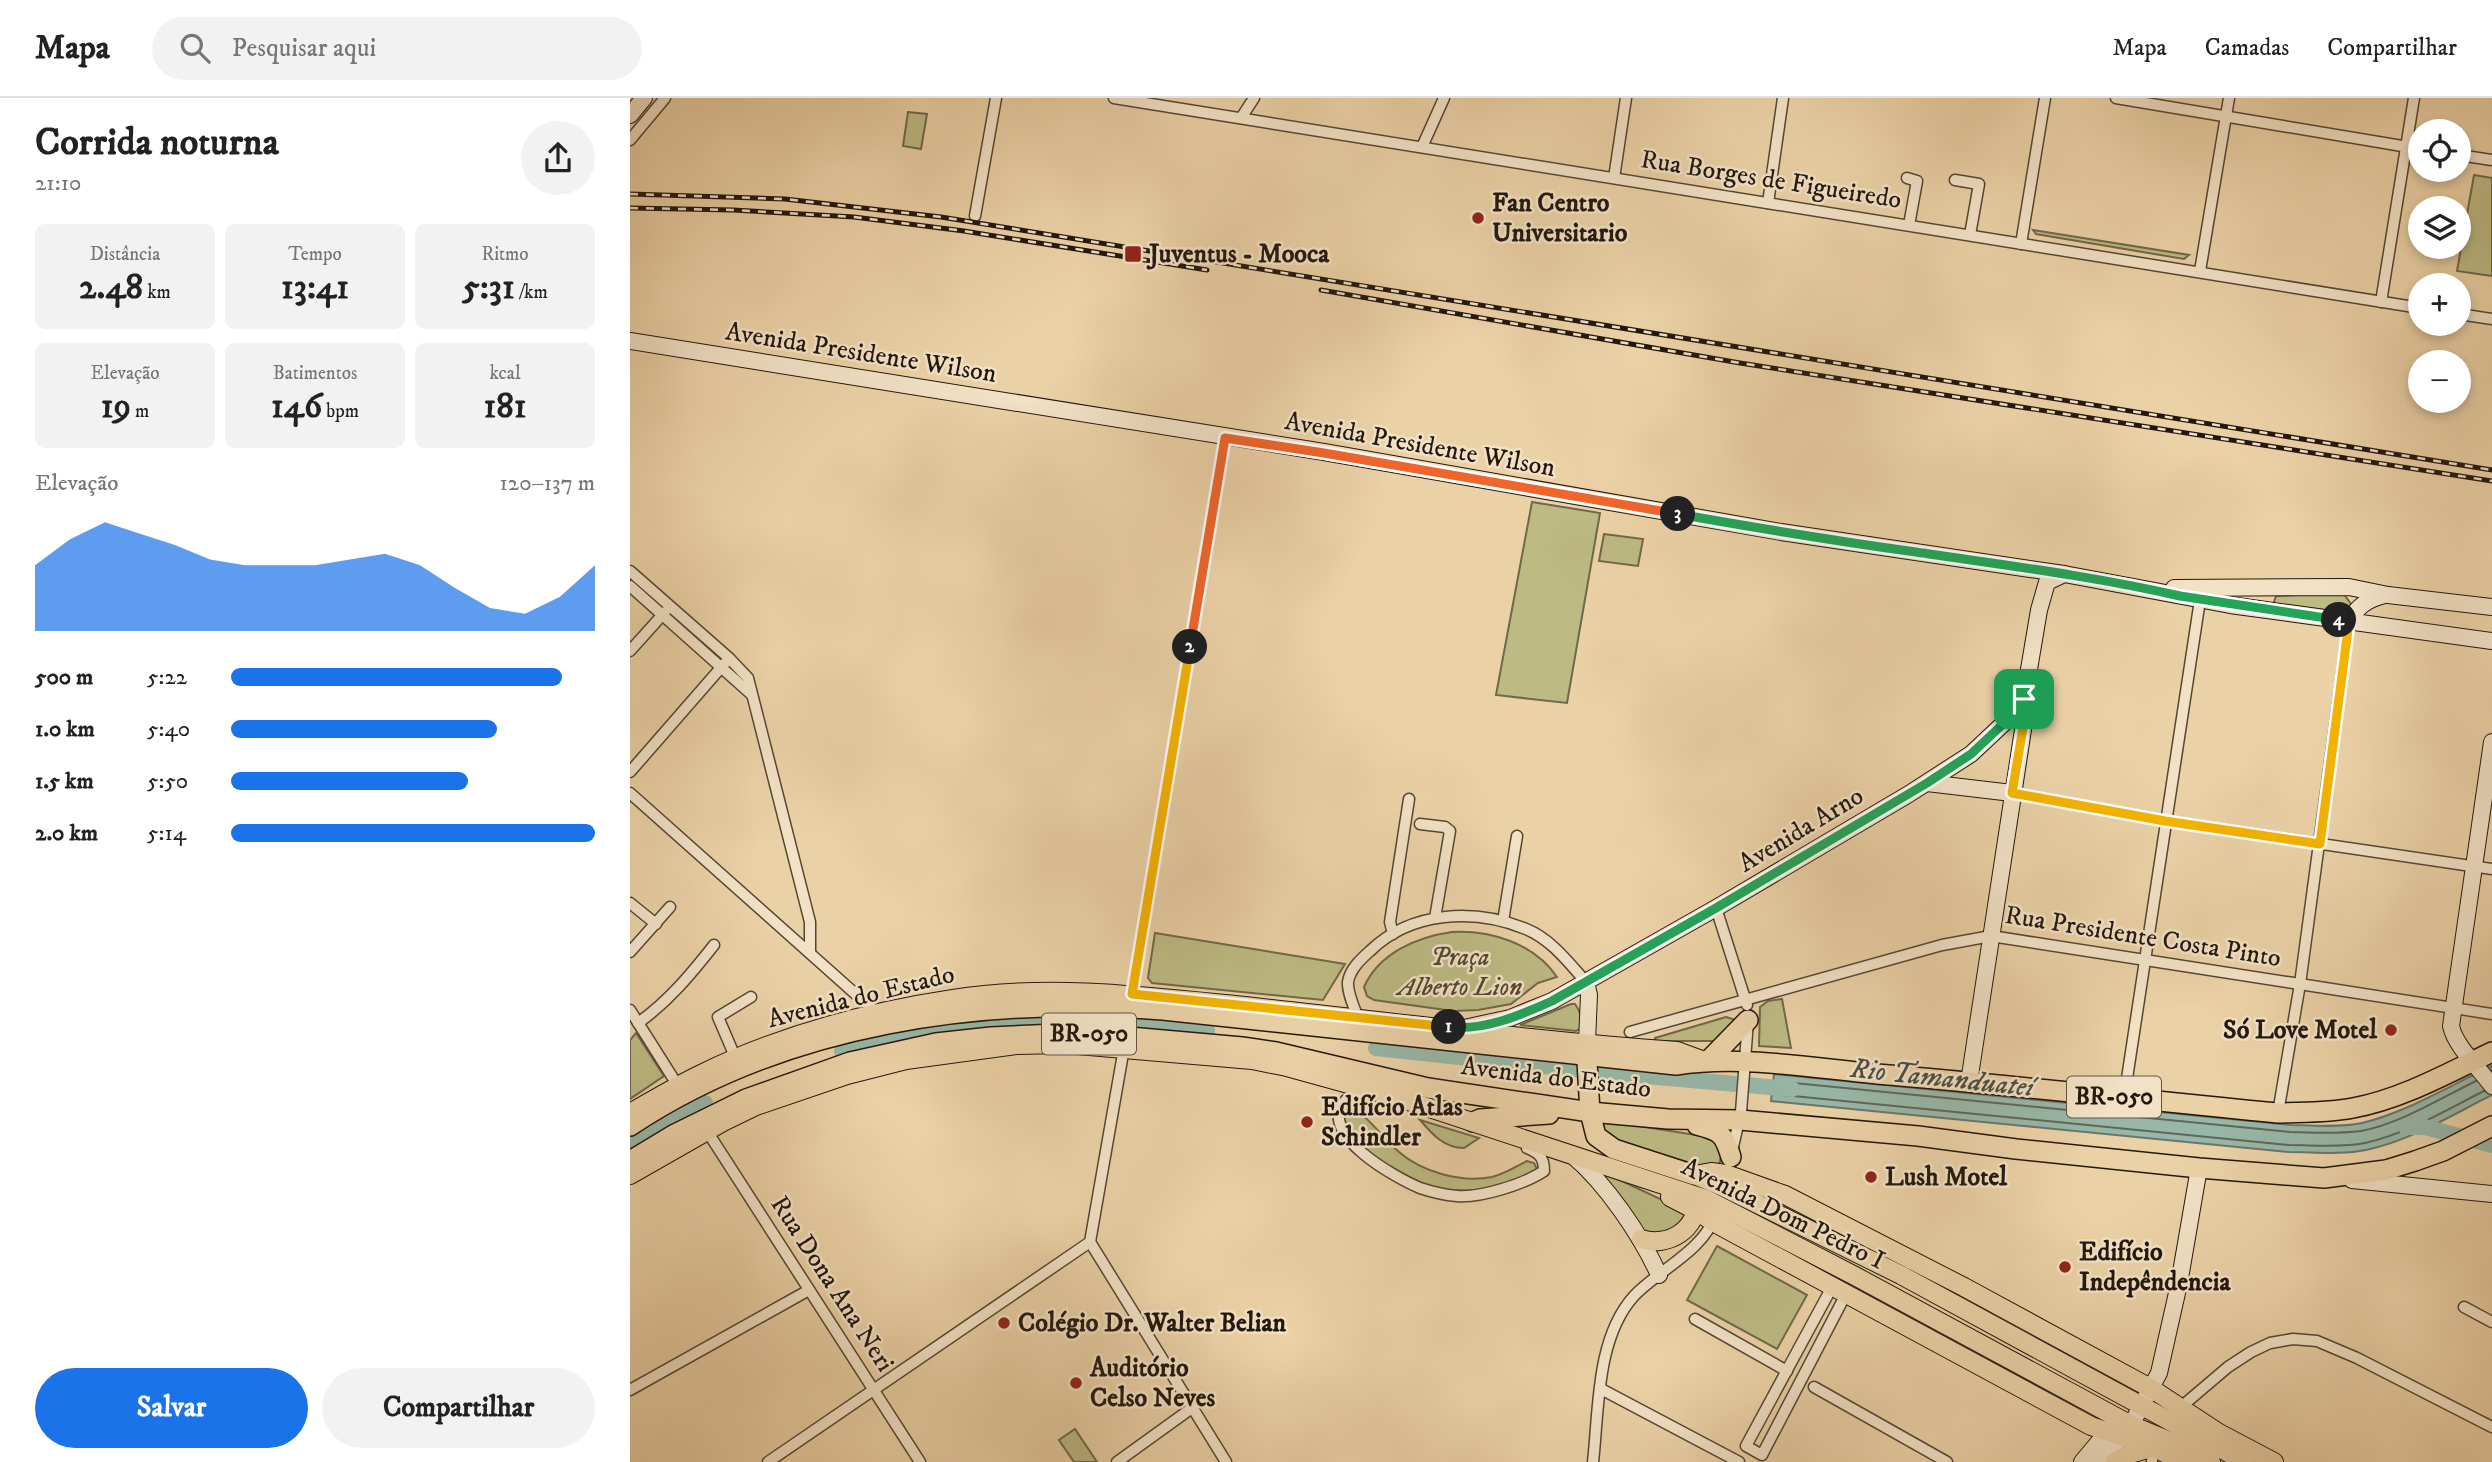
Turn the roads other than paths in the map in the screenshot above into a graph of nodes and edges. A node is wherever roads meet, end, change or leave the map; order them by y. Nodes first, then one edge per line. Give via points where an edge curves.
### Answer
1 (644, 98) edge
2 (664, 98) edge
3 (996, 98) edge
4 (1114, 98) edge
5 (1254, 98) edge
6 (1444, 98) edge
7 (1626, 98) edge
8 (1783, 98) edge
9 (2045, 98) edge
10 (2116, 98) edge
11 (2229, 98) edge
12 (2414, 98) edge
13 (630, 115) edge
14 (2226, 117) junction
15 (1241, 118) junction
16 (630, 140) edge
17 (1422, 147) junction
18 (2406, 147) junction
19 (2471, 157) edge
20 (2492, 160) edge
21 (1614, 178) junction
22 (1907, 178) dead end
23 (1955, 180) dead end
24 (1768, 204) junction
25 (975, 216) dead end
26 (1909, 225) junction
27 (1970, 235) junction
28 (2021, 244) junction
29 (2200, 271) junction
30 (2381, 302) junction
31 (2408, 306) edge
32 (2471, 316) edge
33 (2492, 319) edge
34 (630, 341) edge
35 (1225, 438) junction
36 (2017, 567) junction
37 (630, 571) edge
38 (2064, 573) junction
39 (630, 586) edge
40 (2349, 587) junction
41 (2161, 590) junction
42 (2388, 595) junction
43 (2200, 600) junction
44 (2492, 607) edge
45 (2039, 610) junction
46 (666, 611) junction
47 (2353, 615) junction
48 (2492, 641) edge
49 (630, 651) edge
50 (725, 663) junction
51 (2024, 699) junction
52 (2492, 742) edge
53 (1971, 754) junction
54 (630, 772) edge
55 (1927, 783) junction
56 (1981, 790) junction
57 (630, 793) edge
58 (2012, 793) junction
59 (1409, 799) dead end
60 (2165, 821) junction
61 (1420, 824) dead end
62 (1517, 836) dead end
63 (2320, 844) junction
64 (2473, 866) junction
65 (2492, 869) edge
66 (630, 903) edge
67 (670, 907) dead end
68 (1716, 908) junction
69 (1435, 918) junction
70 (1503, 921) junction
71 (656, 924) junction
72 (1393, 934) junction
73 (1992, 936) junction
74 (714, 945) dead end
75 (630, 952) edge
76 (810, 953) junction
77 (2146, 960) junction
78 (1586, 982) junction
79 (2300, 984) junction
80 (1132, 994) junction
81 (751, 997) dead end
82 (2452, 1008) junction
83 (630, 1010) edge
84 (1748, 1010) junction
85 (878, 1014) junction
86 (2492, 1014) edge
87 (1357, 1018) junction
88 (638, 1023) junction
89 (1462, 1029) junction
90 (1630, 1032) dead end
91 (1124, 1048) junction
92 (1586, 1049) junction
93 (2492, 1052) edge
94 (736, 1059) junction
95 (1706, 1061) junction
96 (2475, 1063) junction
97 (1745, 1066) junction
98 (1969, 1082) junction
99 (678, 1086) junction
100 (2492, 1086) edge
101 (1367, 1089) junction
102 (2124, 1098) junction
103 (1566, 1109) junction
104 (1590, 1112) junction
105 (2278, 1113) junction
106 (630, 1114) edge
107 (1740, 1116) junction
108 (1668, 1119) junction
109 (1473, 1122) junction
110 (630, 1126) edge
111 (2491, 1126) edge
112 (707, 1131) junction
113 (1499, 1131) junction
114 (1572, 1154) junction
115 (630, 1161) edge
116 (2199, 1168) junction
117 (1727, 1173) junction
118 (630, 1175) edge
119 (1694, 1175) junction
120 (2324, 1178) junction
121 (2492, 1194) edge
122 (1694, 1210) junction
123 (1715, 1213) junction
124 (1814, 1231) junction
125 (1090, 1242) junction
126 (1644, 1243) junction
127 (1848, 1273) junction
128 (1659, 1275) junction
129 (1901, 1275) junction
130 (1964, 1287) junction
131 (1927, 1289) junction
132 (809, 1290) junction
133 (1839, 1290) junction
134 (1907, 1305) junction
135 (2463, 1307) dead end
136 (1695, 1320) dead end
137 (2492, 1322) edge
138 (1936, 1342) junction
139 (1793, 1358) junction
140 (1809, 1365) junction
141 (1787, 1371) junction
142 (1814, 1387) dead end
143 (1601, 1389) junction
144 (630, 1390) edge
145 (873, 1390) junction
146 (1776, 1390) junction
147 (2152, 1390) junction
148 (1791, 1398) junction
149 (2141, 1404) junction
150 (2181, 1407) junction
151 (1192, 1408) junction
152 (2492, 1427) edge
153 (2120, 1428) junction
154 (2172, 1442) junction
155 (2152, 1454) edge
156 (768, 1462) edge
157 (919, 1462) edge
158 (1117, 1462) edge
159 (1226, 1462) edge
160 (1593, 1462) edge
161 (1739, 1462) edge
162 (1947, 1462) edge
163 (2082, 1462) edge
164 (2100, 1462) edge
165 (2115, 1462) edge
166 (2182, 1462) edge
167 (2211, 1462) edge
168 (2245, 1462) edge
169 (2274, 1462) edge

1 - 13 main road
2 - 16 street
3 - 25 street
4 - 15 street, Rua Borges de Figueiredo
5 - 15 street
6 - 17 street
7 - 21 street
8 - 24 street
9 - 28 street
10 - 14 street
11 - 14 street
12 - 18 street
14 - 18 street
14 - 29 street
15 - 17 street, Rua Borges de Figueiredo
17 - 21 street, Rua Borges de Figueiredo
18 - 30 street
19 - 20 street
21 - 24 street, Rua Borges de Figueiredo
22 - 26 street via 1917,181
23 - 27 street via 1979,184
24 - 26 street, Rua Borges de Figueiredo
26 - 27 street, Rua Borges de Figueiredo
27 - 28 street, Rua Borges de Figueiredo
28 - 29 street, Rua Borges de Figueiredo
29 - 30 street, Rua Borges de Figueiredo
30 - 31 street, Rua Borges de Figueiredo
32 - 33 street
34 - 35 main road, Avenida Presidente Wilson
35 - 36 main road, Avenida Presidente Wilson
35 - 80 street
36 - 38 main road, Avenida Presidente Wilson
36 - 45 main road via 2031,577
37 - 46 street
38 - 41 main road, Avenida Presidente Wilson
38 - 45 main road via 2047,582
39 - 46 street
40 - 41 main road, Avenida Presidente Wilson
40 - 42 main road, Avenida Presidente Wilson
40 - 47 main road via 2356,596
41 - 43 main road, Avenida Presidente Wilson
42 - 44 main road, Avenida Presidente Wilson
42 - 47 main road via 2372,599
43 - 47 main road, Avenida Presidente Wilson
43 - 60 street
45 - 51 main road
46 - 49 street
46 - 50 street
47 - 48 main road, Avenida Presidente Wilson
47 - 63 street
50 - 54 street
50 - 76 street via 753,696 810,922
51 - 53 main road, Avenida Arno
51 - 58 main road
52 - 64 main road
53 - 55 main road, Avenida Arno
53 - 56 main road via 1968,775
55 - 56 main road
55 - 68 main road, Avenida Arno
56 - 58 main road
57 - 76 street
58 - 60 street
58 - 73 main road
59 - 72 street via 1390,922
60 - 63 street
60 - 77 street
61 - 69 street via 1450,831
62 - 70 street
63 - 64 street
63 - 79 street
64 - 65 street
64 - 82 main road
66 - 71 street
67 - 71 street
68 - 78 main road, Avenida Arno
68 - 84 street
69 - 70 street via 1472,916
69 - 72 street
70 - 78 street via 1530,930 1551,944
71 - 75 street
72 - 87 street via 1378,943 1350,974 1348,985
73 - 77 street, Rua Presidente Costa Pinto
73 - 84 street, Rua Presidente Costa Pinto via 1942,945
73 - 98 main road
74 - 88 street via 675,993
76 - 85 street
77 - 79 street, Rua Presidente Costa Pinto
77 - 102 street
78 - 89 main road via 1529,1011
78 - 92 main road
79 - 82 street, Rua Presidente Costa Pinto
79 - 105 street
80 - 85 main road, Avenida do Estado via 990,995
80 - 87 main road, Avenida do Estado
81 - 94 street via 718,1017
82 - 86 street, Rua Presidente Costa Pinto
82 - 96 main road via 2453,1035
83 - 88 street
84 - 90 street, Rua Presidente Costa Pinto
84 - 95 highway
84 - 97 street
85 - 94 main road, Avenida do Estado
87 - 89 main road, Avenida do Estado
88 - 99 street
89 - 92 main road, Avenida do Estado
91 - 101 main road, Avenida do Estado via 1252,1060
91 - 112 main road, Avenida do Estado via 1016,1045 906,1060 785,1095
91 - 125 street
92 - 95 highway, Avenida do Estado / BR-050 via 1676,1065
92 - 104 highway
92 - 110 highway, Avenida do Estado / BR-050 via 1149,1009 997,1009 917,1019 834,1037 750,1065
93 - 96 highway, Avenida do Estado / BR-050
94 - 99 main road, Avenida do Estado
95 - 97 highway, Avenida do Estado / BR-050
96 - 100 main road
96 - 105 highway, Avenida do Estado / BR-050 via 2371,1104
97 - 98 highway, Avenida do Estado / BR-050
97 - 107 street
98 - 102 highway, Avenida do Estado / BR-050
99 - 106 main road, Avenida do Estado
101 - 109 main road, Avenida do Estado
101 - 113 street via 1343,1103 1339,1113 1342,1131 1367,1158 1419,1187 1457,1196 1477,1195 1544,1171 1538,1152 1508,1142
102 - 105 highway, Avenida do Estado / BR-050
103 - 104 highway, Avenida do Estado / BR-050
103 - 109 highway via 1556,1114
103 - 115 highway, Avenida do Estado / BR-050 via 1428,1088 1242,1047 1096,1034 991,1037 936,1043 850,1062 792,1081 717,1113
104 - 108 highway, Avenida do Estado / BR-050
104 - 119 highway via 1602,1142
107 - 108 highway, Avenida do Estado / BR-050
107 - 116 highway, Avenida do Estado / BR-050
107 - 117 street
108 - 117 highway via 1714,1129 1725,1139
109 - 113 main road
111 - 120 highway, Avenida do Estado / BR-050 via 2443,1152 2386,1170
112 - 118 main road, Avenida do Estado
112 - 132 street, Rua Dona Ana Neri
113 - 114 main road
114 - 122 main road, Avenida Dom Pedro I via 1627,1171
114 - 126 main road
116 - 120 highway, Avenida do Estado / BR-050
116 - 147 main road via 2179,1284
117 - 119 main road, Avenida Dom Pedro I
117 - 123 street
117 - 124 main road, Avenida Dom Pedro I
117 - 130 main road, Avenida Dom Pedro I via 1784,1195
119 - 122 main road
120 - 121 main road
122 - 123 main road, Avenida Dom Pedro I
122 - 126 main road via 1689,1232 1677,1245 1660,1250
123 - 127 main road, Avenida Dom Pedro I
123 - 128 street via 1705,1235
123 - 133 main road, Avenida Dom Pedro I
124 - 127 main road
124 - 129 main road, Avenida Dom Pedro I
125 - 145 street
125 - 151 street
126 - 128 main road
127 - 129 main road via 1868,1270
127 - 133 main road
127 - 134 main road, Avenida Dom Pedro I
128 - 143 street via 1622,1313 1612,1334
129 - 131 main road, Avenida Dom Pedro I
130 - 131 main road
130 - 147 main road, Avenida Dom Pedro I
131 - 149 main road, Avenida Dom Pedro I
132 - 144 street
132 - 145 street, Rua Dona Ana Neri
133 - 138 main road, Avenida Dom Pedro I
133 - 139 street
133 - 140 street
134 - 138 main road
134 - 153 main road, Avenida Dom Pedro I
135 - 137 street
136 - 141 street
138 - 153 main road, Avenida Dom Pedro I via 2091,1426
139 - 140 street
139 - 141 street
140 - 148 street
141 - 146 street
142 - 162 street
143 - 160 street
143 - 161 street
145 - 156 street
145 - 157 street, Rua Dona Ana Neri
146 - 148 street
146 - 148 street via 1746,1446 1762,1455
147 - 149 main road
147 - 150 main road, Avenida Dom Pedro I
149 - 153 main road
149 - 168 main road, Avenida Dom Pedro I
150 - 152 street via 2251,1352 2293,1339 2317,1341 2357,1357
150 - 169 main road, Avenida Dom Pedro I
151 - 158 street
151 - 159 street
153 - 154 main road, Avenida Dom Pedro I
153 - 155 main road, Avenida Dom Pedro I
153 - 163 main road
153 - 164 main road
154 - 155 main road
154 - 167 main road, Avenida Dom Pedro I
155 - 165 main road via 2127,1455
155 - 166 main road, Avenida Dom Pedro I

